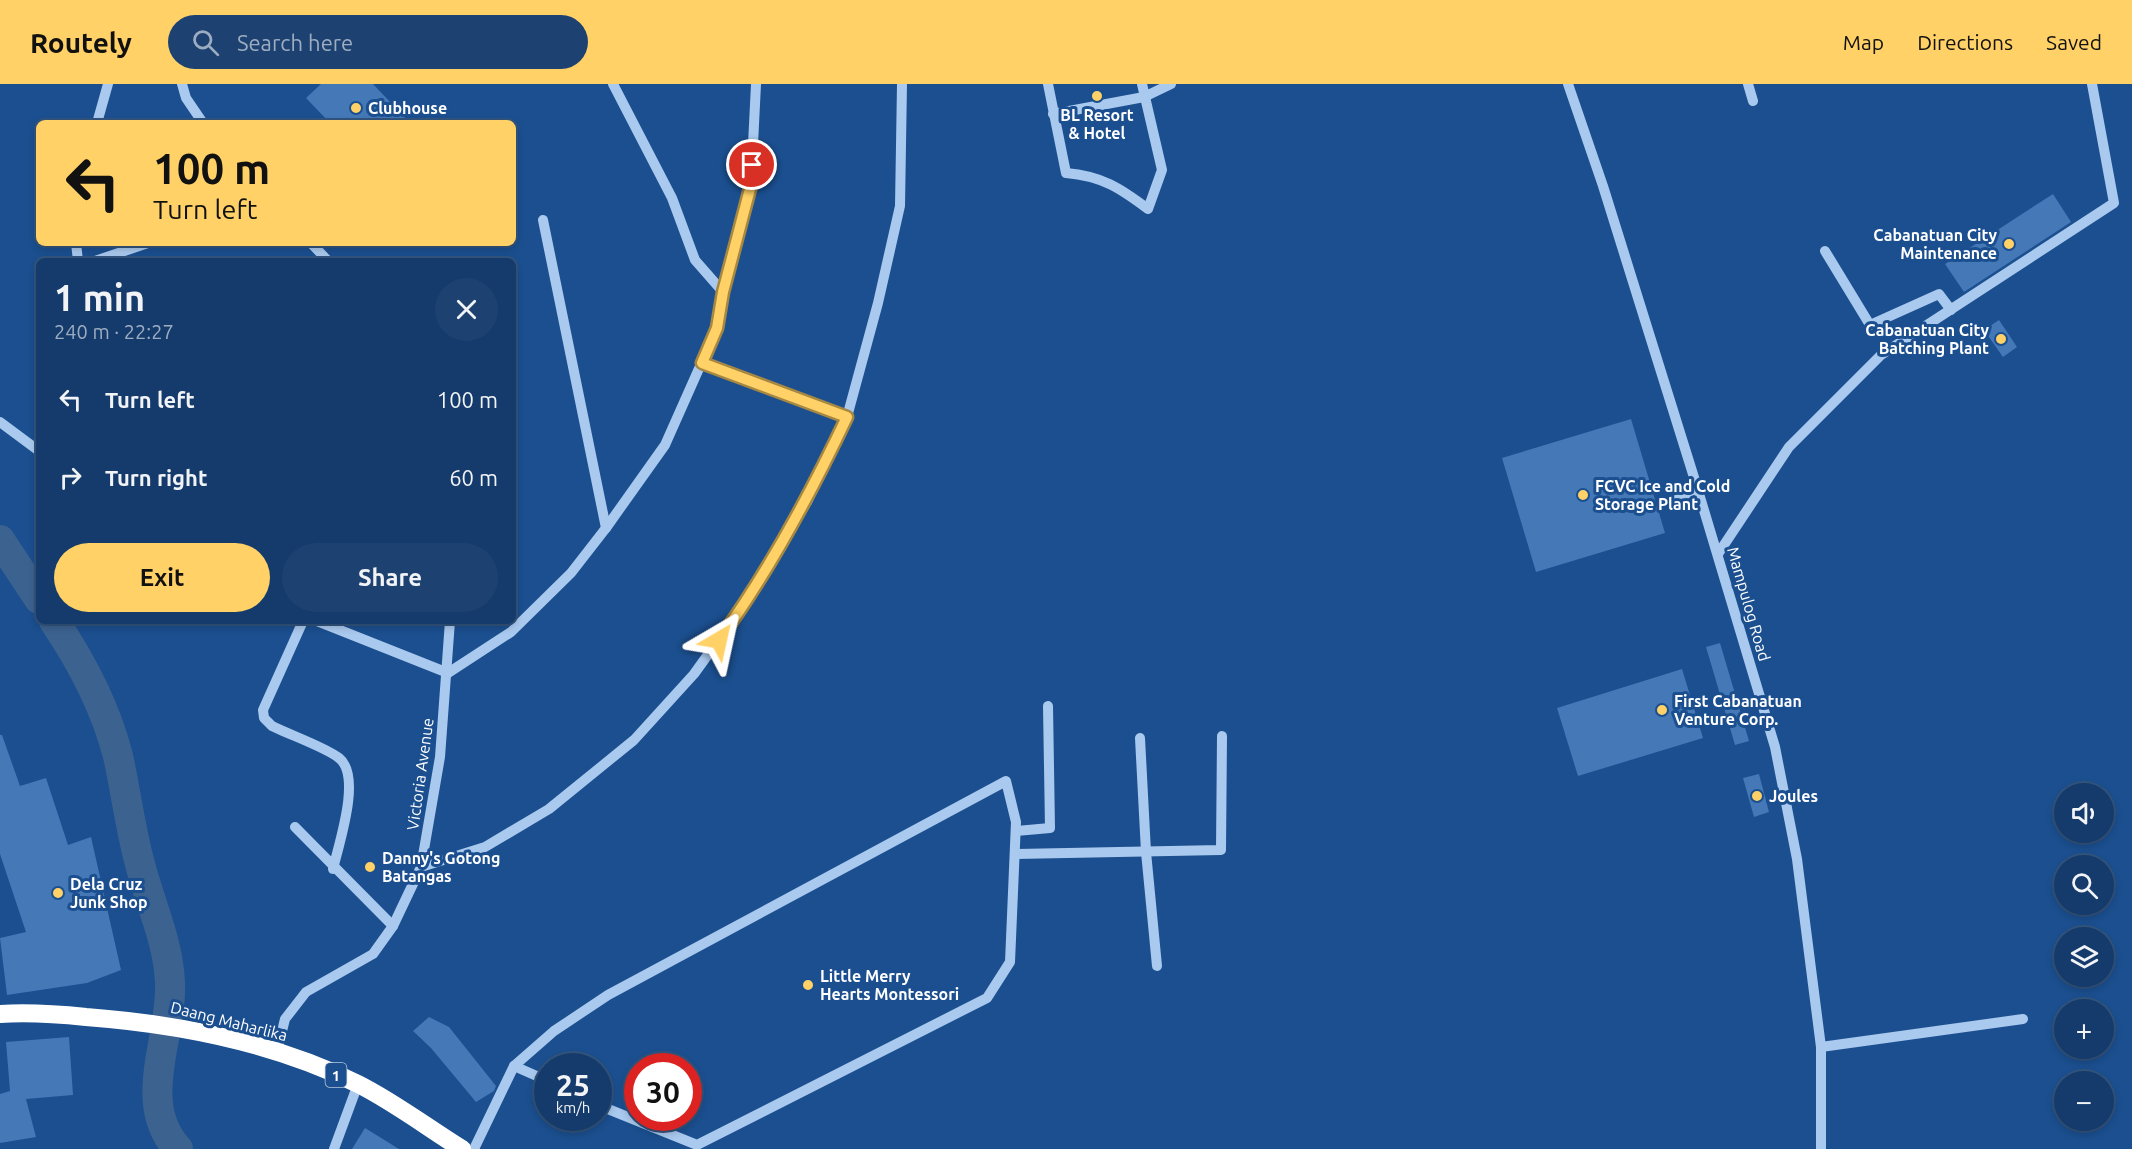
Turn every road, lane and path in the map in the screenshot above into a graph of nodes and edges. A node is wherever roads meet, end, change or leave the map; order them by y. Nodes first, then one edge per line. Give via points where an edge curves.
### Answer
1 (108, 84) edge
2 (182, 84) edge
3 (613, 84) edge
4 (756, 84) edge
5 (902, 84) edge
6 (1048, 84) edge
7 (1142, 84) edge
8 (1171, 84) edge
9 (1568, 84) edge
10 (1748, 84) edge
11 (2092, 84) edge
12 (1144, 96) junction
13 (1753, 101) dead end
14 (1053, 114) junction
15 (98, 120) edge
16 (201, 120) edge
17 (543, 220) dead end
18 (139, 246) edge
19 (314, 246) edge
20 (1825, 251) dead end
21 (104, 258) edge
22 (325, 258) edge
23 (723, 292) junction
24 (1951, 310) junction
25 (702, 363) junction
26 (847, 417) junction
27 (0, 422) edge
28 (36, 449) edge
29 (1698, 487) junction
30 (1672, 503) dead end
31 (606, 528) junction
32 (1718, 554) junction
33 (302, 624) edge
34 (325, 624) edge
35 (450, 624) edge
36 (448, 673) junction
37 (1048, 706) dead end
38 (1222, 735) dead end
39 (1140, 738) dead end
40 (295, 827) dead end
41 (1016, 831) junction
42 (1146, 852) junction
43 (1016, 854) junction
44 (421, 867) junction
45 (333, 869) junction
46 (393, 926) junction
47 (1157, 966) dead end
48 (0, 1014) edge
49 (2023, 1019) dead end
50 (1821, 1047) junction
51 (277, 1051) junction
52 (514, 1066) junction
53 (534, 1075) edge
54 (358, 1084) junction
55 (612, 1111) edge
56 (334, 1149) edge
57 (462, 1149) edge
58 (474, 1149) edge
59 (1821, 1149) edge

1 - 15 street
2 - 16 street
3 - 23 street via 672,198 695,260
4 - 23 street via 751,185
5 - 26 street via 900,206
6 - 14 street
7 - 12 street
8 - 12 street
9 - 29 street, Mampulog Road
10 - 13 street
11 - 24 street via 2114,202
12 - 14 street
12 - 14 street via 1162,170 1148,209 1121,189 1092,176 1066,173
17 - 31 street
18 - 21 street
19 - 22 street
20 - 24 street via 1870,325 1939,294
23 - 25 street via 717,328
24 - 32 street via 1881,355 1789,447
25 - 26 street
25 - 31 street via 665,445
26 - 44 street via 807,502 743,606 694,674 634,740 522,828 485,847
27 - 28 street
29 - 30 street
29 - 32 street, Mampulog Road
31 - 36 street via 571,573 511,632
32 - 50 street, Mampulog Road via 1779,764 1797,860
33 - 45 street via 263,710 264,718 272,726 339,758 348,769 351,784
34 - 36 street
35 - 36 street, Victoria Avenue
36 - 44 street, Victoria Avenue via 440,757
37 - 41 street via 1050,828
38 - 42 street via 1221,850
39 - 42 street
40 - 45 street
41 - 43 street
41 - 52 street via 1006,781 608,994 554,1031
42 - 43 street
42 - 47 street
43 - 55 street via 1010,962 987,998 697,1145
44 - 46 street, Victoria Avenue
45 - 46 street
46 - 51 street, Victoria Avenue via 373,954 306,992 285,1019
48 - 51 highway, Daang Maharlika / 1 via 26,1012 138,1021
49 - 50 street
50 - 59 street, Mampulog Road
51 - 54 highway, Daang Maharlika / 1
52 - 53 street
52 - 58 street
54 - 56 street
54 - 57 highway, Daang Maharlika / 1

